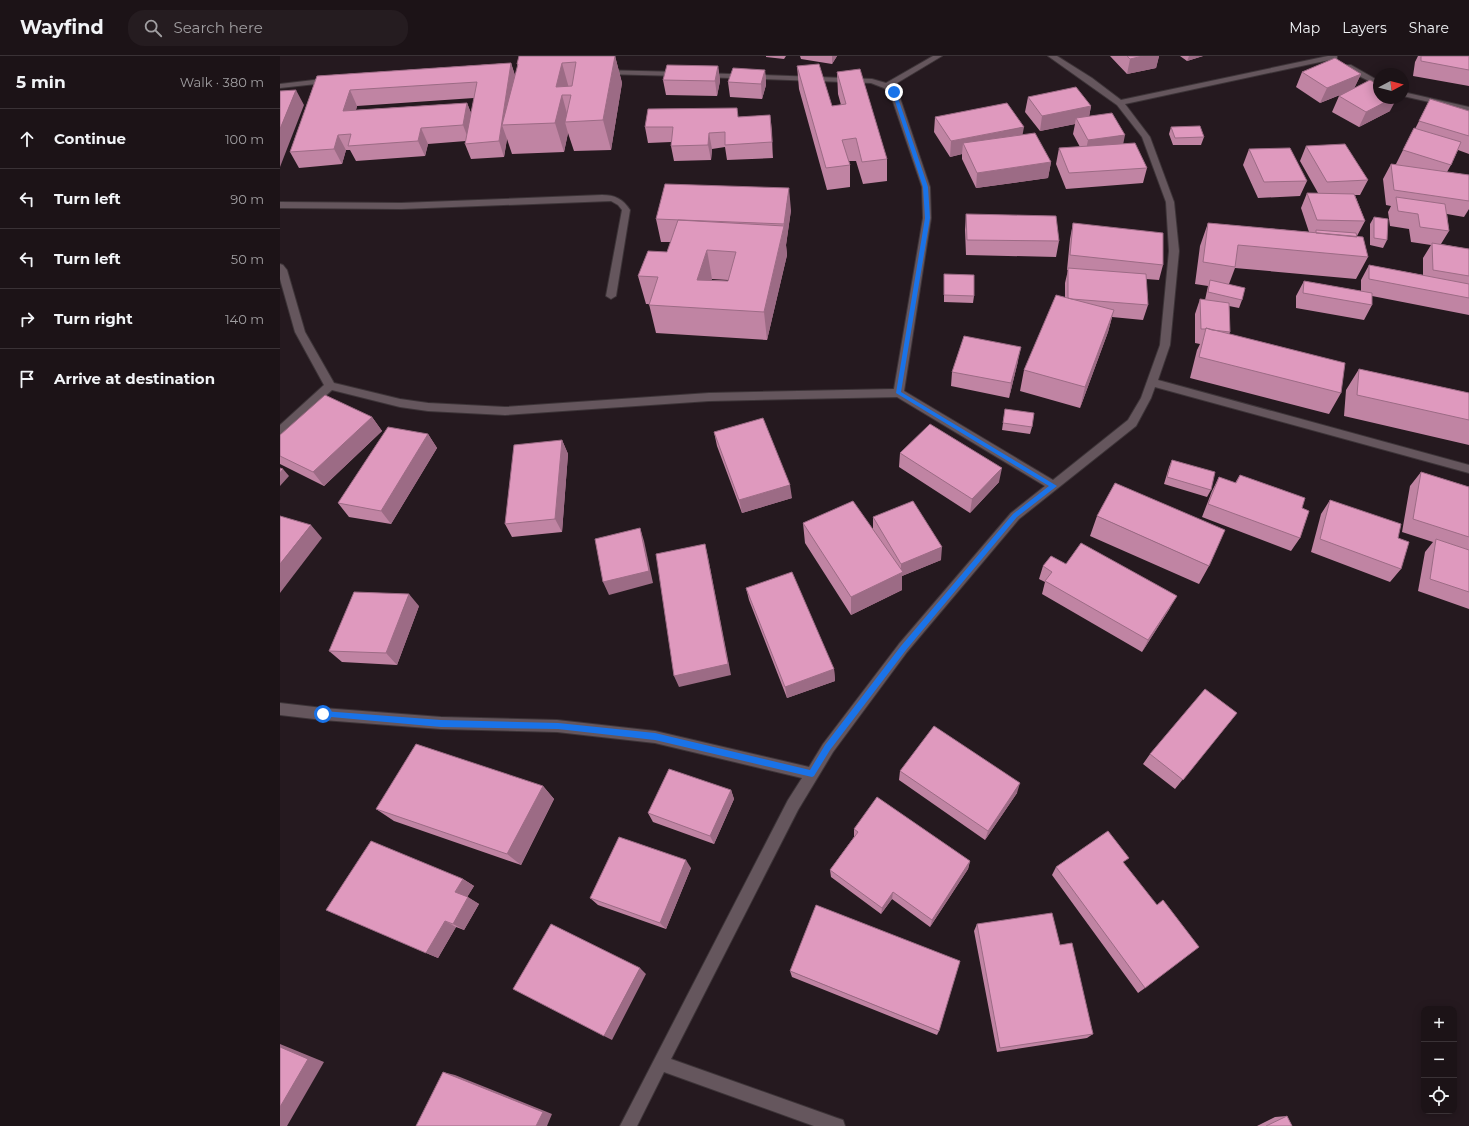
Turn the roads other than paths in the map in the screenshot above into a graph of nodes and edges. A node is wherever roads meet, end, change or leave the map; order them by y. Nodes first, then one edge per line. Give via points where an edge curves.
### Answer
1 (938, 56) edge
2 (1052, 56) edge
3 (1333, 57) edge
4 (592, 72) edge
5 (341, 78) edge
6 (1373, 81) edge
7 (280, 86) edge
8 (887, 86) junction
9 (1409, 95) edge
10 (1120, 103) junction
11 (1469, 110) edge
12 (280, 205) edge
13 (280, 267) edge
14 (611, 296) dead end
15 (1152, 382) junction
16 (330, 386) junction
17 (898, 393) junction
18 (280, 431) edge
19 (1469, 469) edge
20 (1054, 486) junction
21 (280, 709) edge
22 (812, 774) junction
23 (660, 1063) junction
24 (628, 1126) edge
25 (837, 1126) edge

1 - 8 street
2 - 10 street
3 - 6 street
3 - 10 street
4 - 8 street via 872,81
5 - 7 street
8 - 17 street via 894,92 926,187 927,218
9 - 11 street
10 - 15 street via 1146,137 1170,202 1174,251 1165,345
12 - 14 street via 401,206 602,198 617,200 626,210
13 - 16 street via 300,332
15 - 19 street
15 - 20 street via 1132,423
16 - 17 street via 400,404 505,410 709,397
16 - 18 street
17 - 20 street
20 - 22 street via 1015,516 908,642 828,748
21 - 22 street via 441,723 558,726 655,737
22 - 23 street via 793,805
23 - 24 street
23 - 25 street

